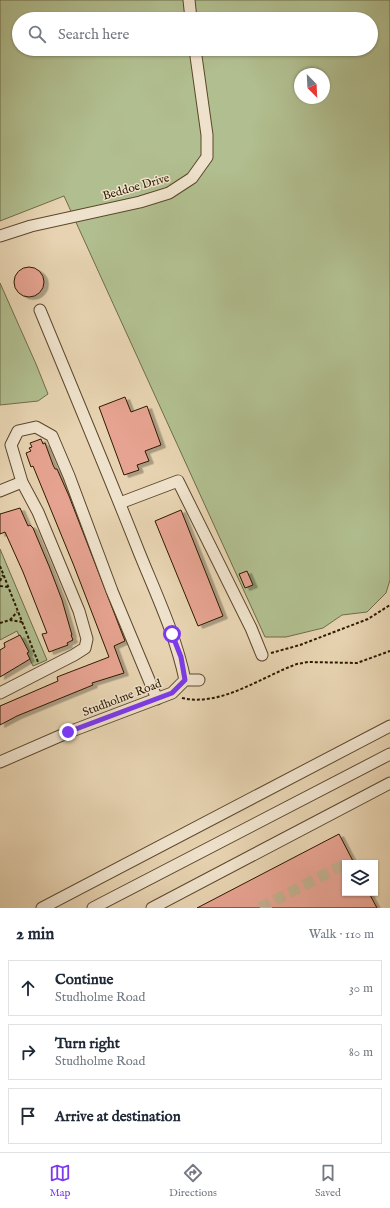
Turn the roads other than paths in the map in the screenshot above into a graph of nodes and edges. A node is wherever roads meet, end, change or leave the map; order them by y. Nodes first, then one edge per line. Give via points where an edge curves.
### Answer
1 (189, 0) edge
2 (190, 12) edge
3 (196, 56) edge
4 (0, 236) edge
5 (40, 310) dead end
6 (22, 482) junction
7 (0, 491) edge
8 (120, 503) junction
9 (266, 654) road end
10 (185, 680) junction
11 (199, 680) dead end
12 (0, 693) edge
13 (157, 698) junction
14 (390, 726) edge
15 (390, 754) edge
16 (0, 762) edge
17 (390, 783) edge
18 (42, 908) edge
19 (93, 908) edge
20 (152, 908) edge

1 - 2 street
3 - 4 street, Beddoe Drive via 207,135 207,157 192,178 169,193 148,200 31,226
5 - 8 street
6 - 7 street
6 - 12 street via 38,512 79,611 87,638 85,648 74,655
6 - 13 street via 11,445 18,431 36,427 52,436
8 - 9 street via 178,481
8 - 10 street via 181,657
10 - 11 street
10 - 13 street, Studholme Road via 172,693
13 - 16 street, Studholme Road via 68,732
14 - 18 street
15 - 19 street
17 - 20 street

